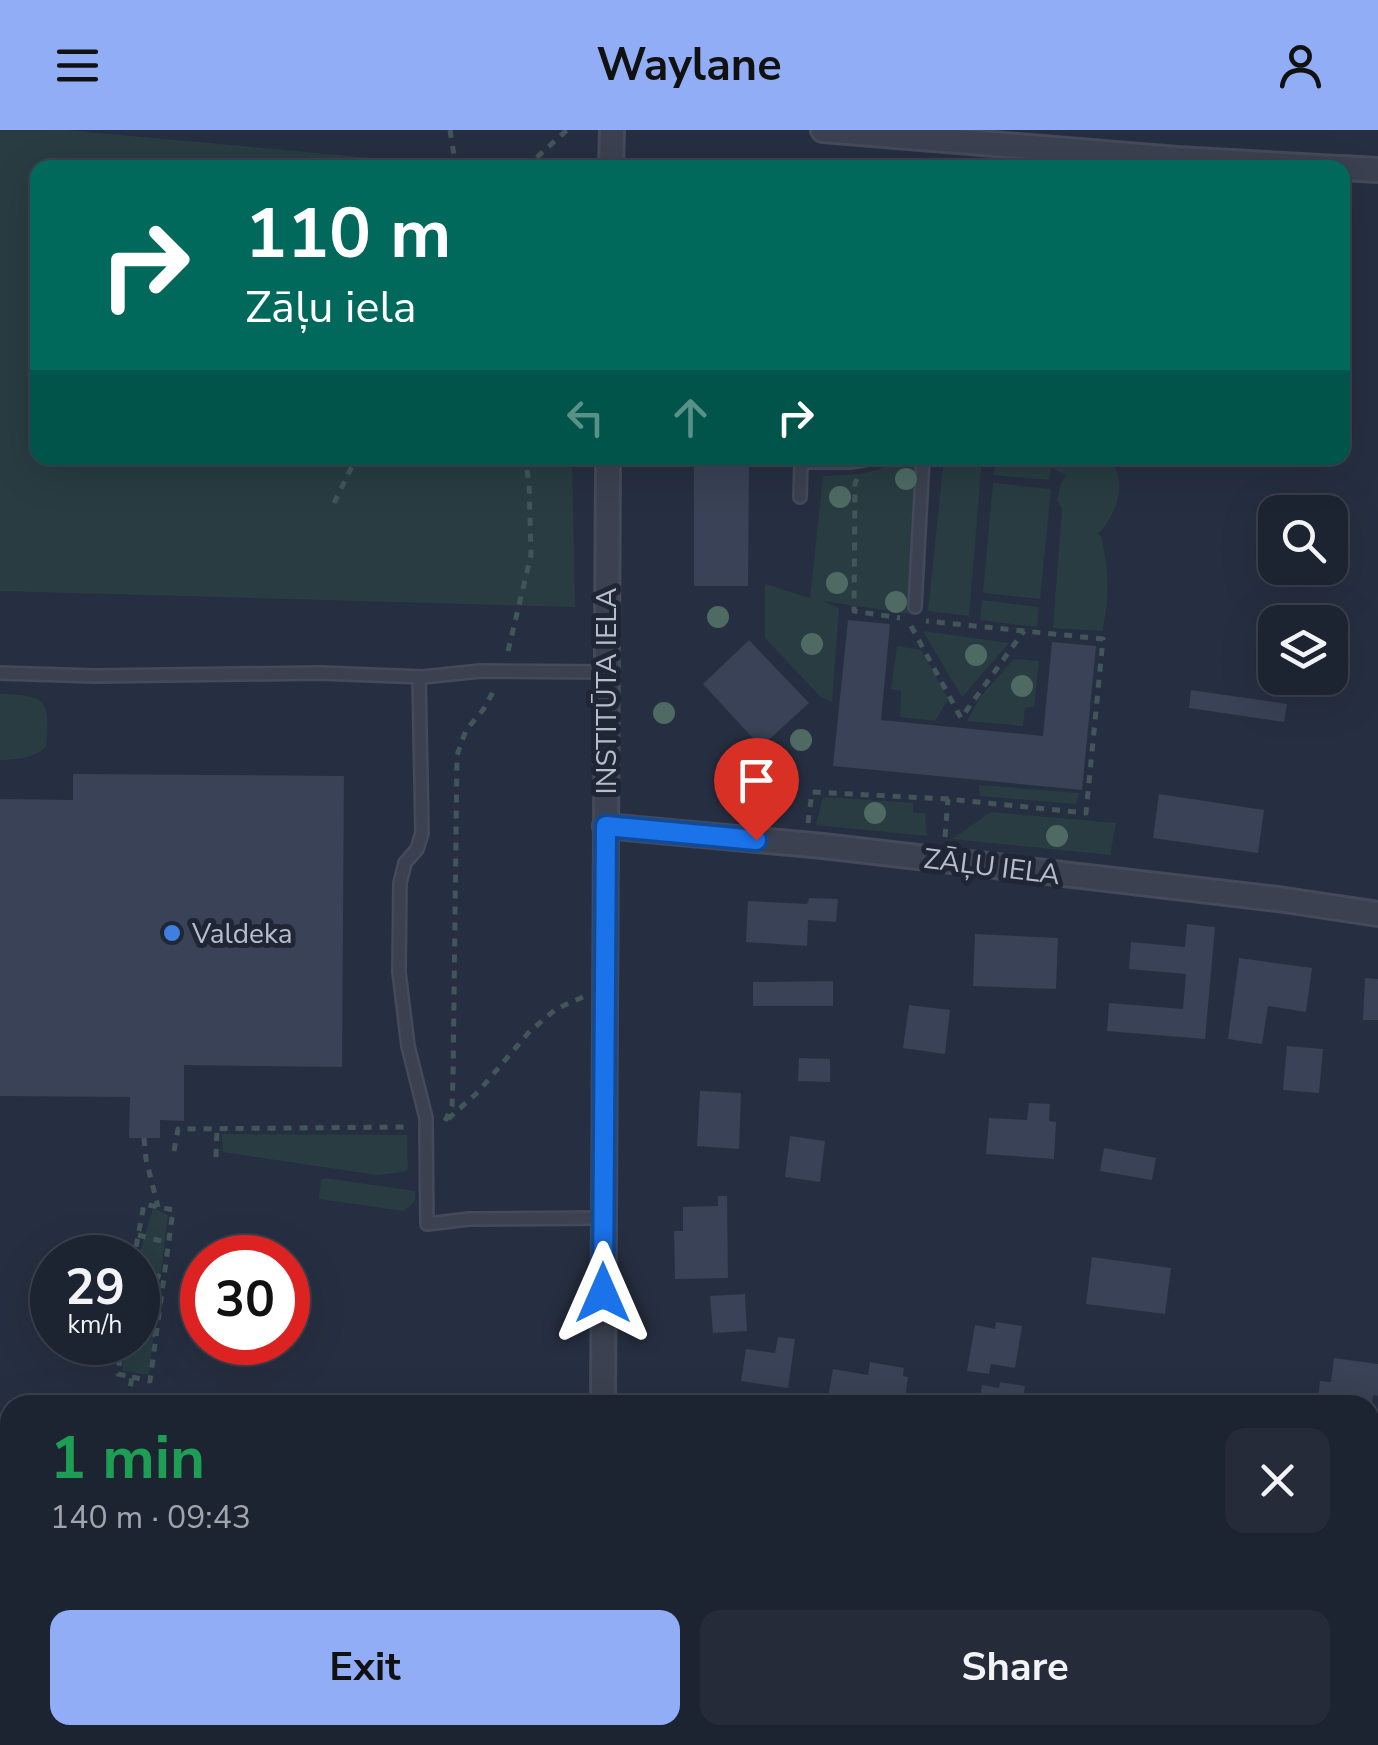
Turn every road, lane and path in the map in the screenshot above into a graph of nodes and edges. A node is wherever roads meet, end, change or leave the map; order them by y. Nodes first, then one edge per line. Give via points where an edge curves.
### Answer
1 (450, 130) edge
2 (566, 130) edge
3 (612, 130) edge
4 (823, 130) edge
5 (1068, 140) edge
6 (455, 160) edge
7 (532, 160) edge
8 (611, 160) edge
9 (1262, 160) edge
10 (1350, 169) edge
11 (1378, 170) edge
12 (353, 465) edge
13 (526, 465) edge
14 (608, 465) edge
15 (801, 465) edge
16 (922, 465) edge
17 (855, 483) dead end
18 (800, 497) dead end
19 (334, 503) dead end
20 (911, 613) junction
21 (1024, 632) junction
22 (503, 671) junction
23 (606, 672) junction
24 (0, 673) edge
25 (419, 677) junction
26 (812, 792) dead end
27 (948, 798) junction
28 (606, 826) junction
29 (942, 860) junction
30 (1378, 914) edge
31 (605, 990) junction
32 (447, 1120) junction
33 (412, 1126) dead end
34 (217, 1129) junction
35 (426, 1130) junction
36 (144, 1138) dead end
37 (174, 1151) dead end
38 (216, 1157) dead end
39 (158, 1207) junction
40 (604, 1218) junction
41 (138, 1235) edge
42 (160, 1241) edge
43 (169, 1243) junction
44 (160, 1277) edge
45 (164, 1278) junction
46 (160, 1306) edge
47 (119, 1365) edge
48 (152, 1365) edge
49 (132, 1378) junction
50 (129, 1395) edge
51 (602, 1395) edge

1 - 6 path
2 - 7 path
3 - 8 street
4 - 5 street
5 - 9 street
10 - 11 street
12 - 19 path
13 - 22 path via 531,555
14 - 23 street, INSTITŪTA IELA
15 - 18 lane
16 - 20 lane
17 - 20 path via 854,610
20 - 21 path
20 - 21 path via 961,718
21 - 27 path via 1103,639 1086,813
22 - 23 lane
22 - 25 lane
22 - 32 path via 456,755
23 - 28 street, INSTITŪTA IELA
24 - 25 lane
25 - 35 lane via 422,833 400,883 399,972
26 - 27 path
27 - 29 path
28 - 29 street, ZĀĻU IELA
28 - 31 street, INSTITŪTA IELA
29 - 30 street, ZĀĻU IELA
31 - 32 path via 556,1009 528,1032
31 - 40 street, INSTITŪTA IELA
32 - 35 path
33 - 34 path
34 - 37 path via 178,1129
34 - 38 path
35 - 40 lane via 426,1224
36 - 39 path
39 - 41 path via 144,1204
39 - 43 path via 173,1210
40 - 51 street, INSTITŪTA IELA
42 - 43 path
43 - 45 path
44 - 45 path
45 - 46 path
47 - 49 path via 118,1374
48 - 49 path via 150,1381
49 - 50 path

